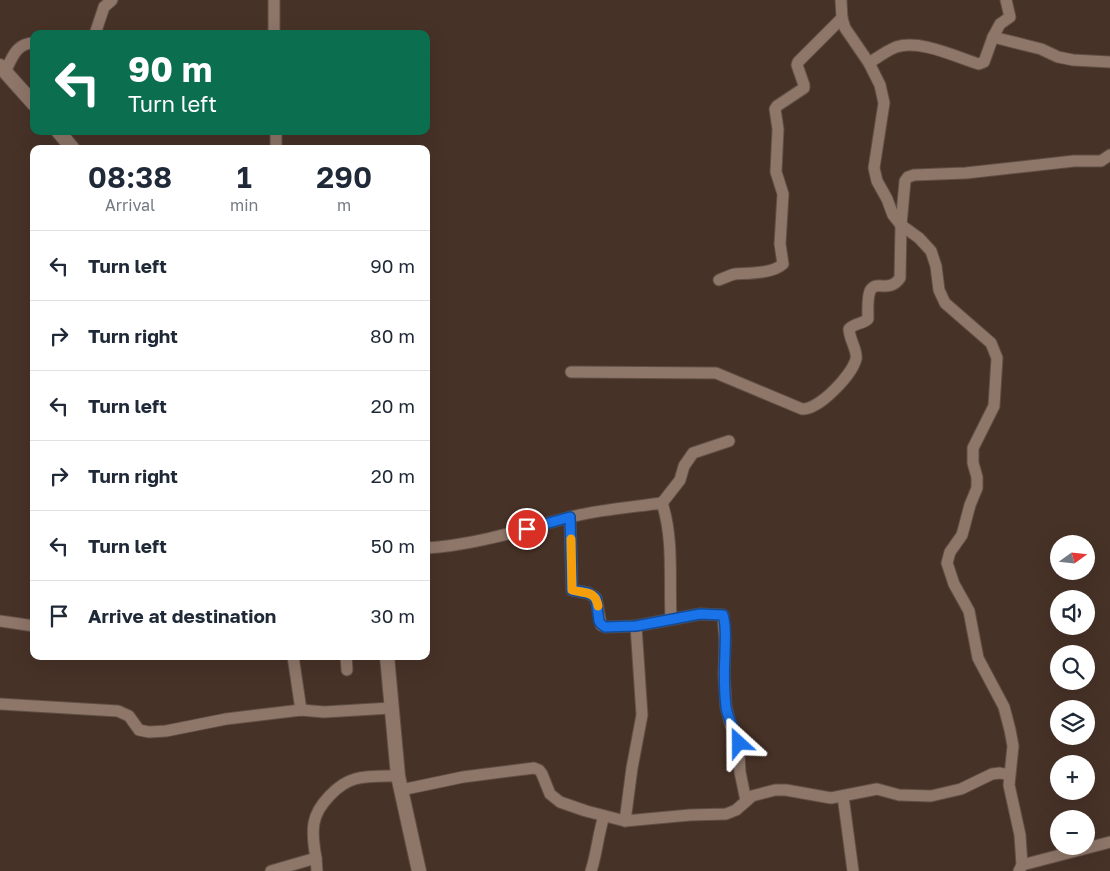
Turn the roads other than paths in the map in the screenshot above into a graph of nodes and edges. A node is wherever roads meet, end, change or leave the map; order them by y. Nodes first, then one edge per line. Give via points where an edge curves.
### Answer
1 (112, 0) edge
2 (274, 0) edge
3 (841, 0) edge
4 (1006, 0) edge
5 (842, 18) junction
6 (96, 30) edge
7 (274, 30) edge
8 (993, 37) junction
9 (30, 43) edge
10 (1110, 62) edge
11 (868, 63) junction
12 (3, 69) edge
13 (30, 99) edge
14 (61, 135) edge
15 (70, 145) edge
16 (1110, 155) edge
17 (901, 225) junction
18 (719, 280) dead end
19 (571, 372) dead end
20 (729, 440) dead end
21 (662, 503) junction
22 (570, 517) junction
23 (430, 548) edge
24 (670, 619) junction
25 (0, 621) edge
26 (30, 625) edge
27 (636, 626) junction
28 (294, 660) edge
29 (346, 660) edge
30 (387, 660) edge
31 (347, 670) dead end
32 (0, 704) edge
33 (391, 708) junction
34 (301, 710) junction
35 (1009, 775) junction
36 (398, 776) junction
37 (401, 790) junction
38 (843, 796) junction
39 (746, 801) junction
40 (604, 816) junction
41 (625, 820) junction
42 (1110, 842) edge
43 (316, 858) junction
44 (1020, 868) edge
45 (271, 871) edge
46 (317, 871) edge
47 (420, 871) edge
48 (591, 871) edge
49 (853, 871) edge

1 - 6 street via 104,7
2 - 7 street
3 - 5 street
4 - 8 street via 1010,17 997,27
5 - 11 street
5 - 18 street via 798,62 804,88 775,108 778,129 776,172 783,192 780,244 783,264
8 - 10 street via 1041,49 1058,57
8 - 11 street via 984,62 979,64 913,45 893,48
9 - 12 street via 19,47
11 - 17 street via 880,85 884,103 874,172 893,215
12 - 13 street
14 - 15 street
16 - 17 street via 1101,161 908,177
17 - 19 street via 900,278 891,287 881,285 870,291 868,319 849,329 856,353 850,372 828,395 807,409 716,373
17 - 35 street via 931,251 945,303 991,343 997,358 993,410 972,455 977,488 962,535 947,563 969,611 978,658 1004,707 1013,746
20 - 21 street via 693,453 680,480
21 - 22 street
21 - 24 street via 667,516 670,547
22 - 23 street via 470,543
22 - 27 street via 572,590 596,598 601,624 605,627
24 - 27 street
24 - 39 street via 710,613 724,616 726,708 738,737
25 - 26 street
27 - 41 street via 642,715
28 - 34 street
29 - 31 street
30 - 33 street
32 - 34 street via 118,712 129,716 139,730 149,732
33 - 34 street via 324,712
33 - 36 street
35 - 38 street via 992,774 961,789 931,796 899,795 877,789
35 - 44 street via 1020,835
36 - 37 street
36 - 43 street via 354,779 330,796 314,821
37 - 40 street via 463,777 534,768 550,794 560,802
37 - 47 street
38 - 39 street via 823,798 781,790 758,794
38 - 49 street
39 - 41 street via 726,814
40 - 41 street
40 - 48 street
42 - 44 street
43 - 45 street
43 - 46 street

